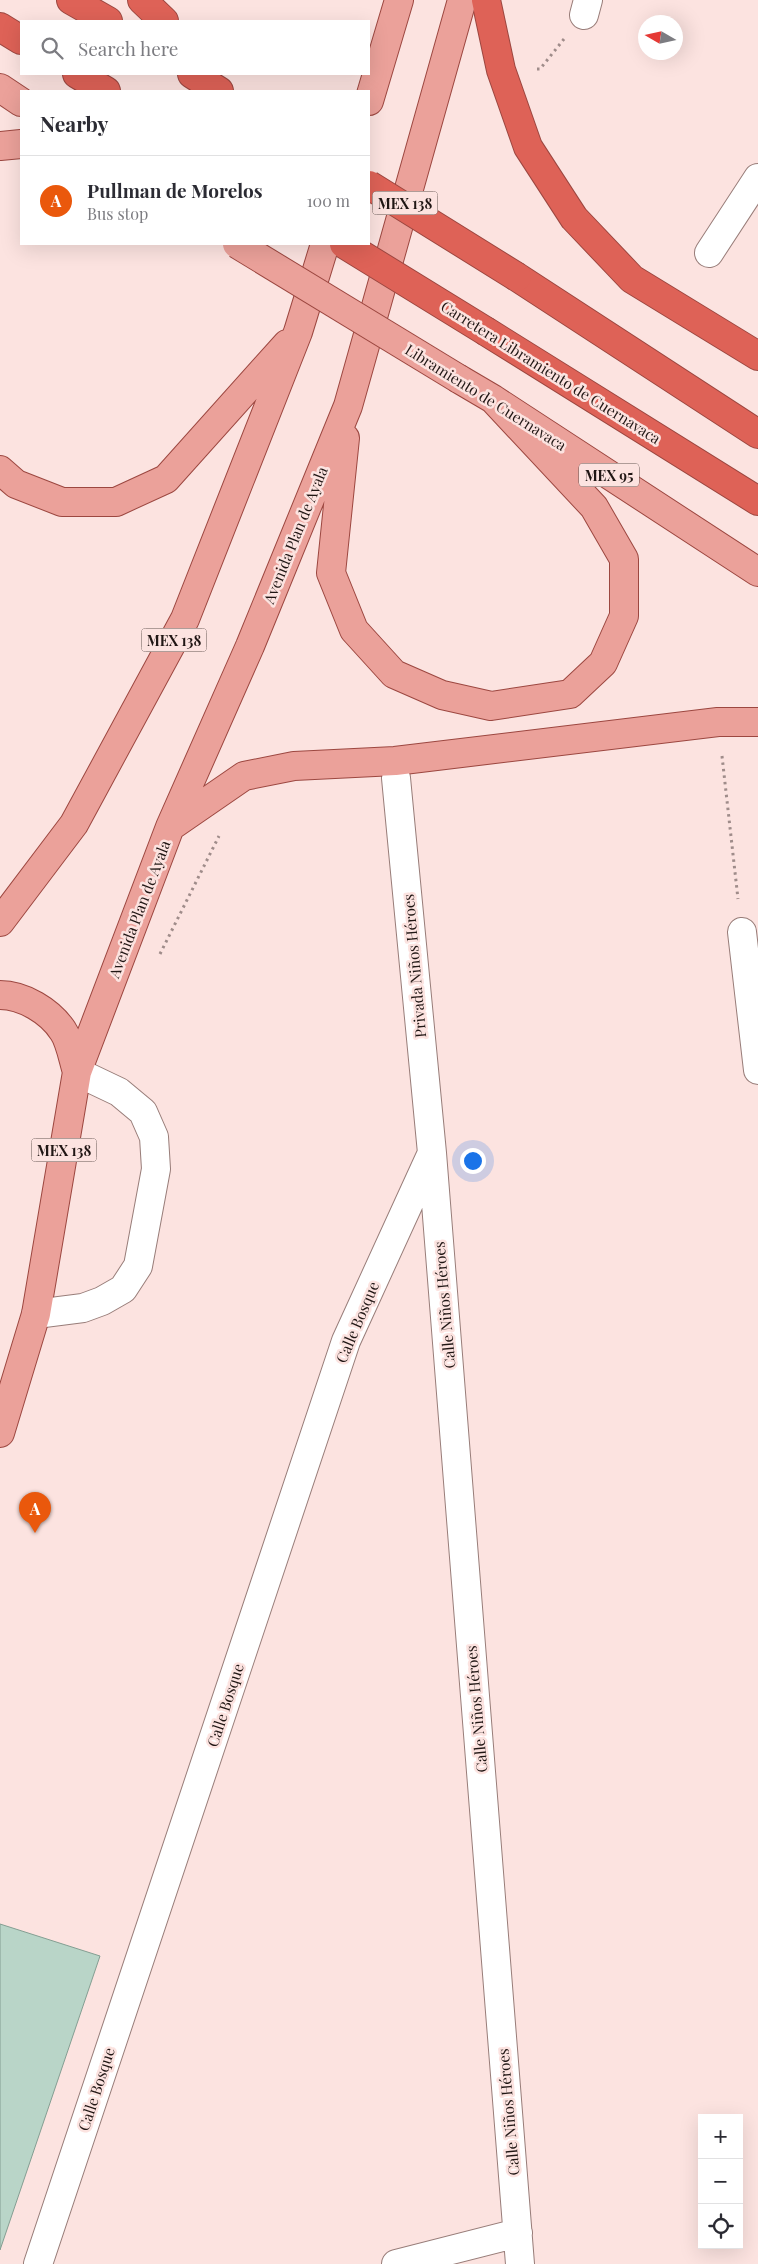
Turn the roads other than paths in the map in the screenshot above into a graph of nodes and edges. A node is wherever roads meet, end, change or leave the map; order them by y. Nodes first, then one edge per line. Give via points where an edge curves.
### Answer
1 (71, 0) edge
2 (142, 0) edge
3 (398, 0) edge
4 (462, 0) edge
5 (486, 0) edge
6 (106, 20) edge
7 (163, 20) edge
8 (0, 28) edge
9 (20, 39) edge
10 (79, 75) edge
11 (194, 75) edge
12 (220, 75) edge
13 (0, 88) edge
14 (104, 90) edge
15 (217, 90) edge
16 (236, 90) edge
17 (370, 98) edge
18 (20, 101) edge
19 (20, 144) edge
20 (0, 146) edge
21 (758, 178) edge
22 (370, 186) edge
23 (239, 245) edge
24 (325, 245) edge
25 (346, 245) edge
26 (710, 253) dead end
27 (298, 332) junction
28 (758, 356) edge
29 (493, 399) junction
30 (348, 406) junction
31 (758, 434) edge
32 (0, 470) edge
33 (758, 501) edge
34 (758, 572) edge
35 (758, 722) edge
36 (396, 778) dead end
37 (170, 827) junction
38 (0, 922) edge
39 (742, 932) road end
40 (0, 995) edge
41 (758, 1070) edge
42 (77, 1072) junction
43 (432, 1153) junction
44 (36, 1314) junction
45 (0, 1432) edge
46 (518, 2232) junction
47 (38, 2264) edge
48 (396, 2264) edge
49 (520, 2264) edge

1 - 6 highway
2 - 7 highway
3 - 17 main road
4 - 30 main road, MEX 138
5 - 28 highway via 501,70 528,147 574,218 632,279
8 - 9 highway
10 - 14 highway
11 - 15 highway
12 - 16 highway
13 - 18 main road
19 - 20 main road
21 - 26 street
22 - 31 highway, bridge
23 - 29 main road, Libramiento de Cuernavaca / MEX 95, bridge
24 - 27 main road, MEX 138
25 - 33 highway, Carretera Libramiento de Cuernavaca, bridge
27 - 32 main road via 166,479 125,498 116,502 62,502 16,484
27 - 38 main road, MEX 138 via 185,619 74,824
29 - 30 main road via 594,507 624,559 624,616 604,663 570,694 491,706 442,695 394,674 354,630 331,572
29 - 34 main road, Libramiento de Cuernavaca / MEX 95
30 - 37 main road, Avenida Plan de Ayala / MEX 138 via 250,646
35 - 37 main road via 718,722 395,761 294,766 244,776
36 - 43 street, Privada Niños Héroes
37 - 42 main road, Avenida Plan de Ayala / MEX 138
39 - 41 street
40 - 42 main road via 39,1007 64,1031
42 - 44 main road, Avenida Plan de Ayala / MEX 138
42 - 44 street via 119,1092 143,1112 154,1137 156,1169 138,1266 122,1290 83,1308
43 - 46 street, Calle Niños Héroes
43 - 47 street, Calle Bosque via 346,1340
44 - 45 main road, Avenida Plan de Ayala / MEX 138
46 - 48 street
46 - 49 street, Calle Niños Héroes

